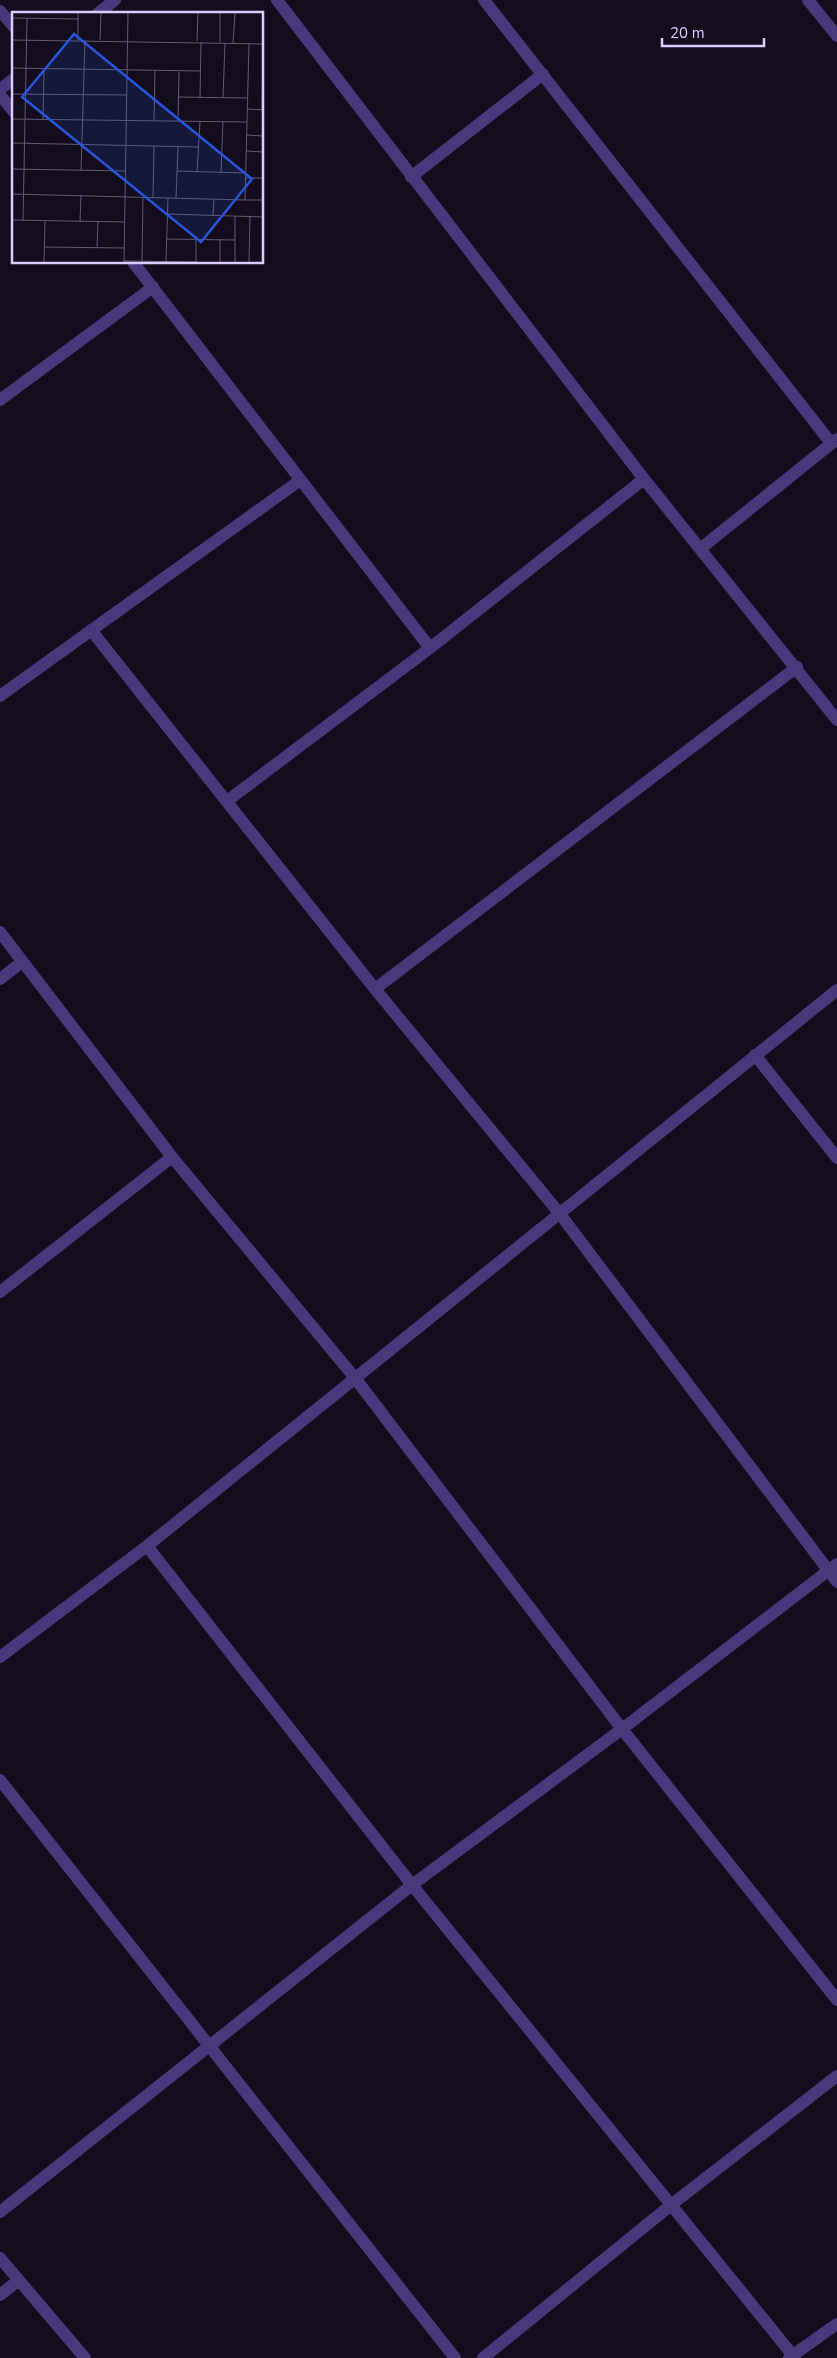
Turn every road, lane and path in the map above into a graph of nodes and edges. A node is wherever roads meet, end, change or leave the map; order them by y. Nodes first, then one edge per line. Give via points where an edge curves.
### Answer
1 (115, 0) edge
2 (277, 0) edge
3 (484, 0) edge
4 (808, 0) edge
5 (0, 11) edge
6 (100, 12) edge
7 (12, 26) edge
8 (837, 36) edge
9 (543, 74) junction
10 (12, 80) edge
11 (0, 89) edge
12 (0, 94) edge
13 (12, 109) edge
14 (411, 177) junction
15 (136, 264) edge
16 (153, 287) junction
17 (0, 400) edge
18 (834, 441) edge
19 (644, 479) junction
20 (299, 480) junction
21 (700, 549) junction
22 (91, 630) junction
23 (430, 648) junction
24 (797, 667) junction
25 (0, 696) edge
26 (837, 720) edge
27 (227, 801) junction
28 (0, 932) edge
29 (22, 962) junction
30 (0, 979) edge
31 (375, 989) junction
32 (837, 990) edge
33 (755, 1054) junction
34 (172, 1157) junction
35 (837, 1158) edge
36 (560, 1214) junction
37 (0, 1292) edge
38 (356, 1378) junction
39 (147, 1546) junction
40 (832, 1567) edge
41 (837, 1582) edge
42 (0, 1657) edge
43 (622, 1730) junction
44 (0, 1780) edge
45 (412, 1884) junction
46 (837, 2000) edge
47 (209, 2046) junction
48 (837, 2076) edge
49 (671, 2205) junction
50 (0, 2212) edge
51 (0, 2258) edge
52 (19, 2280) junction
53 (0, 2295) edge
54 (837, 2324) edge
55 (792, 2357) edge
56 (85, 2358) edge
57 (455, 2358) edge
58 (483, 2358) edge

1 - 6 street
2 - 14 street
3 - 9 street
4 - 8 street
5 - 7 street
9 - 14 street
9 - 18 street
10 - 11 street
12 - 13 street
14 - 19 street
15 - 16 street
16 - 17 street
16 - 20 street
18 - 21 street
19 - 21 street
19 - 23 street
20 - 22 street
20 - 23 street
21 - 24 street
22 - 25 street
22 - 27 street
23 - 27 street
24 - 26 street
24 - 31 street
27 - 31 street
28 - 29 street
29 - 30 street
29 - 34 street
31 - 36 street
32 - 33 street
33 - 35 street
33 - 36 street
34 - 37 street
34 - 38 street
36 - 38 street
36 - 40 street
38 - 39 street
38 - 43 street
39 - 42 street
39 - 45 street
40 - 41 street
40 - 43 street
43 - 45 street
43 - 46 street
44 - 47 street
45 - 47 street
45 - 49 street
47 - 50 street
47 - 57 street
48 - 49 street
49 - 55 street
49 - 58 street
51 - 52 street
52 - 53 street
52 - 56 street
54 - 55 street

